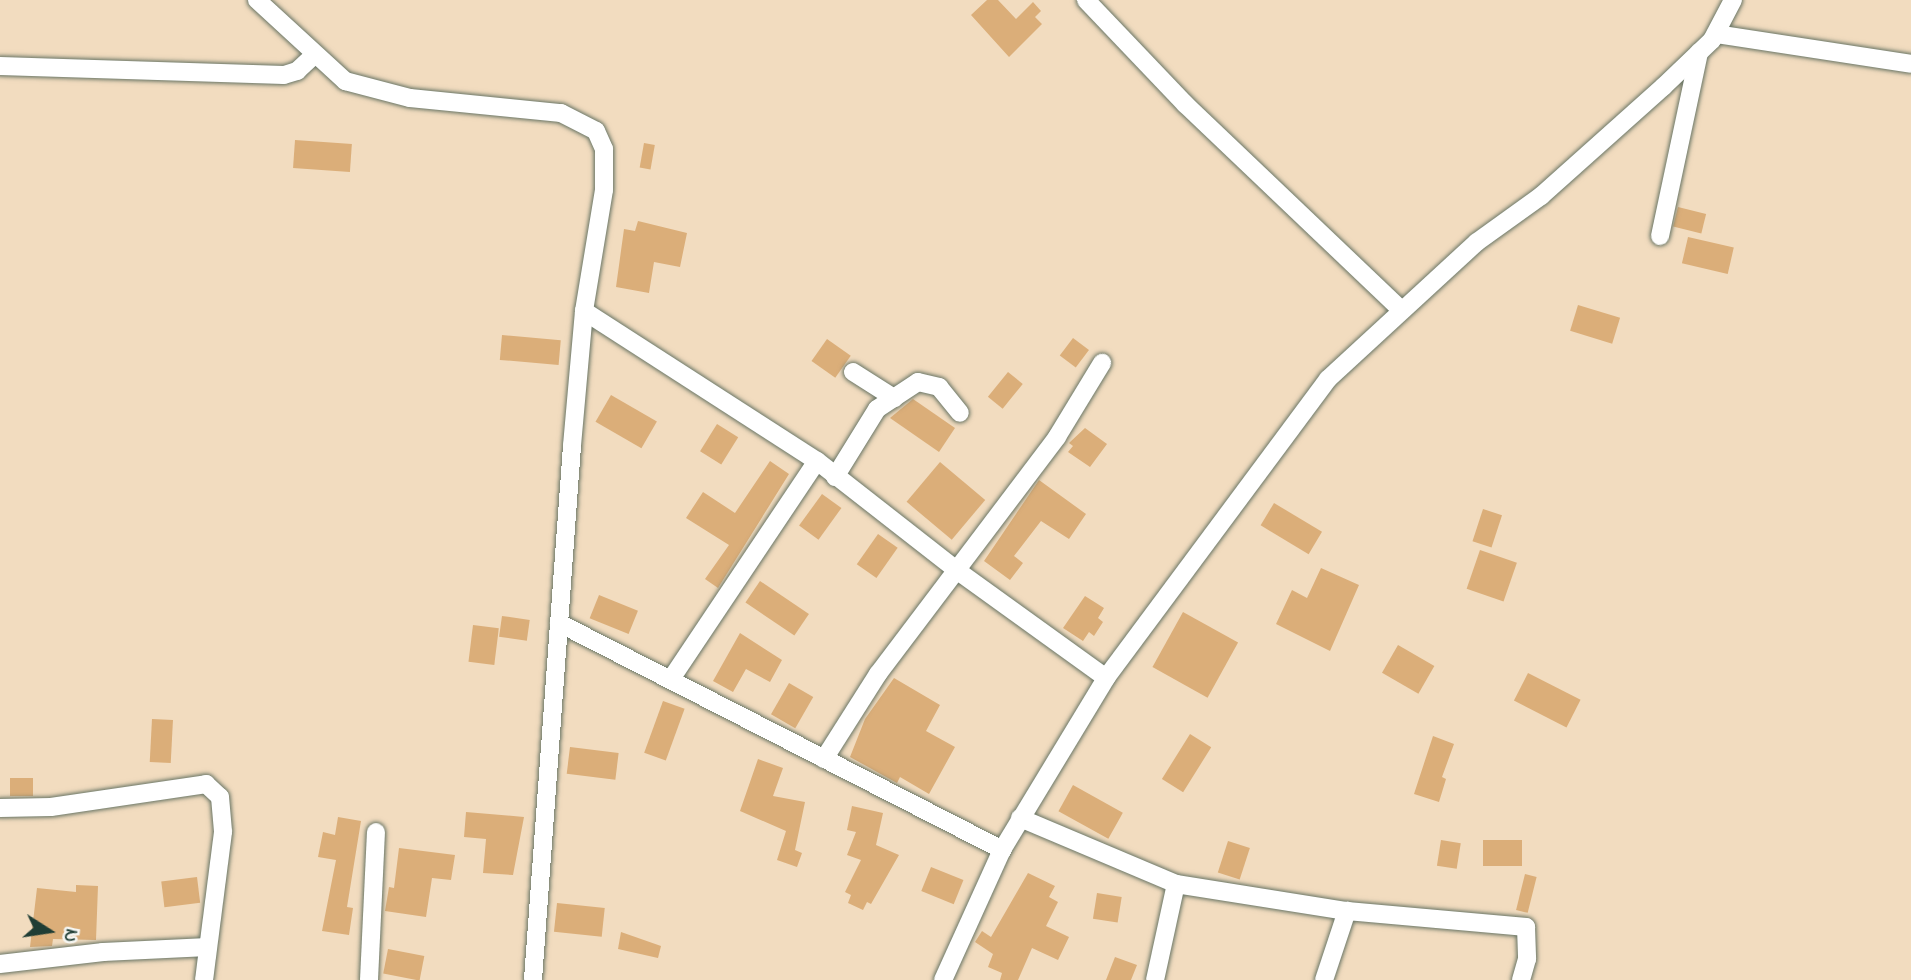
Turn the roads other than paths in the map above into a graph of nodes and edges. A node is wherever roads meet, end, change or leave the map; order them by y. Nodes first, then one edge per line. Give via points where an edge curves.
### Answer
1 (257, 0) edge
2 (1086, 0) edge
3 (1733, 0) edge
4 (1716, 34) junction
5 (1699, 52) junction
6 (313, 56) junction
7 (1911, 64) edge
8 (0, 66) edge
9 (1660, 236) dead end
10 (1401, 310) junction
11 (584, 311) junction
12 (1102, 363) dead end
13 (853, 372) dead end
14 (894, 398) junction
15 (960, 412) dead end
16 (817, 461) junction
17 (835, 477) junction
18 (955, 569) junction
19 (559, 623) junction
20 (1106, 678) junction
21 (671, 679) junction
22 (824, 759) junction
23 (0, 808) edge
24 (1020, 818) junction
25 (376, 832) dead end
26 (1002, 850) junction
27 (1176, 884) junction
28 (1347, 911) junction
29 (208, 947) junction
30 (0, 964) edge
31 (204, 980) edge
32 (369, 980) edge
33 (533, 980) edge
34 (943, 980) edge
35 (1155, 980) edge
36 (1324, 980) edge
37 (1521, 980) edge

1 - 6 street
2 - 10 street via 1185,104
3 - 4 street
4 - 5 street
4 - 7 street
5 - 9 street
5 - 10 street via 1541,196 1477,242
6 - 8 street via 297,71 284,75
6 - 11 street via 345,81 410,98 561,113 596,131 604,149 604,190
10 - 20 street via 1328,379
11 - 16 street
11 - 19 street
12 - 18 street via 1057,437
13 - 14 street
14 - 15 street via 918,382 939,387
14 - 17 street via 877,409
16 - 17 street
16 - 21 street
17 - 18 street
18 - 20 street
18 - 22 street via 878,674
19 - 21 street
19 - 33 street
20 - 24 street
21 - 22 street
22 - 26 street
23 - 29 street via 51,807 206,784 220,797 223,832
24 - 26 street
24 - 27 street
25 - 32 street
26 - 34 street
27 - 28 street
27 - 35 street
28 - 36 street
28 - 37 street via 1526,927 1527,959
29 - 30 street via 103,951
29 - 31 street

